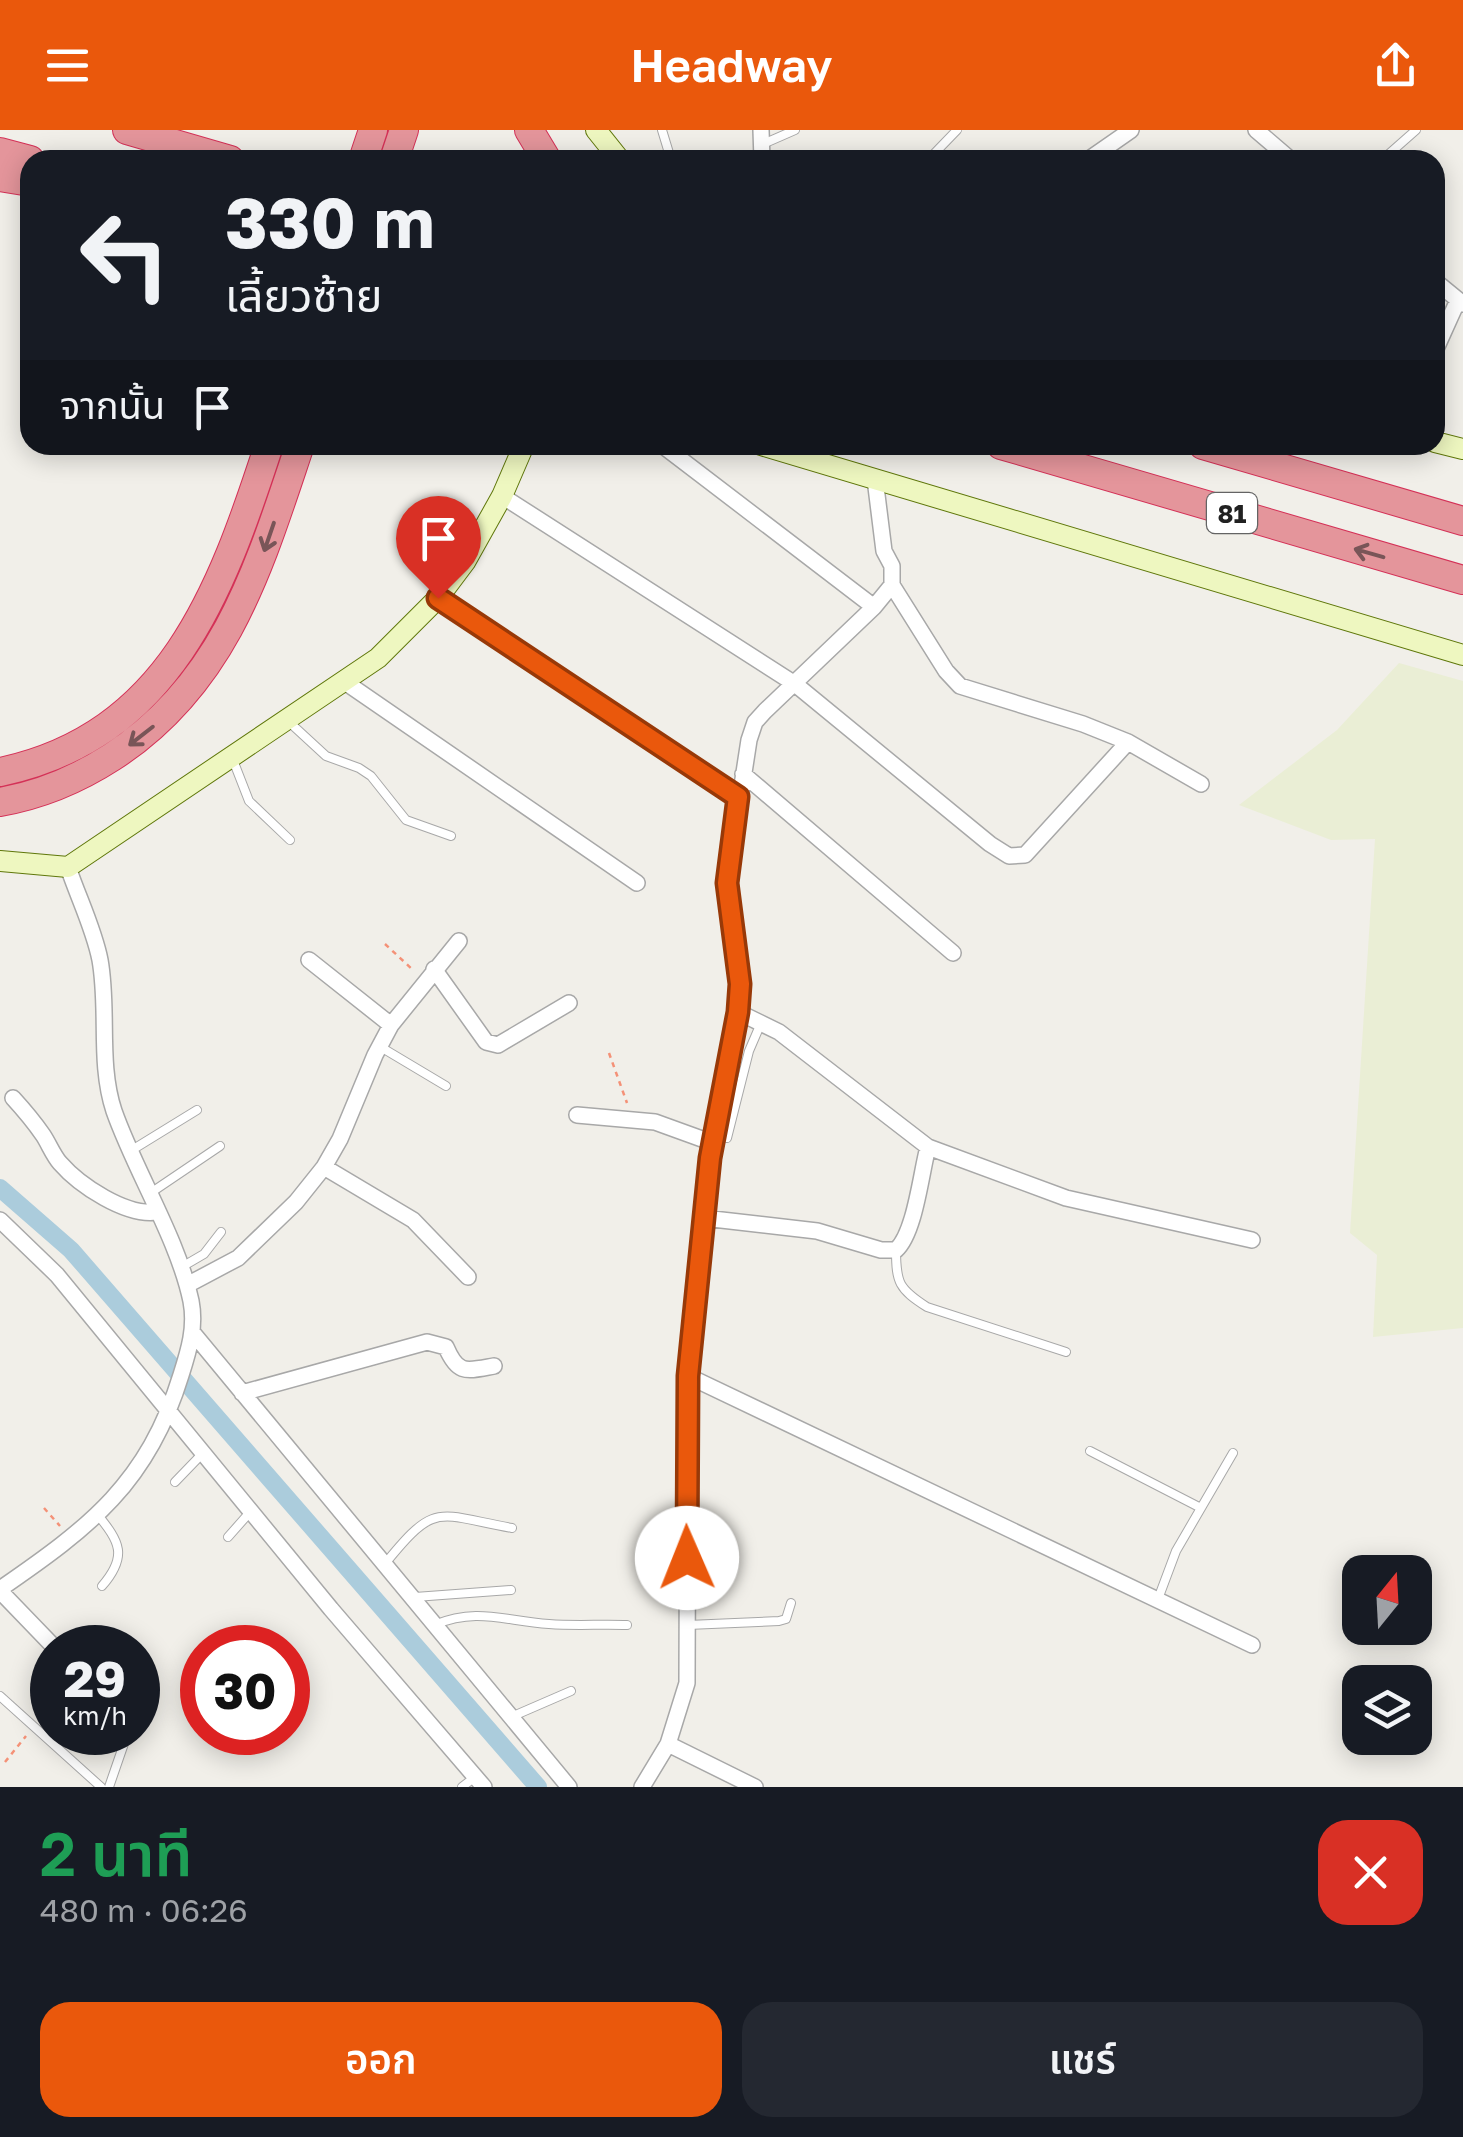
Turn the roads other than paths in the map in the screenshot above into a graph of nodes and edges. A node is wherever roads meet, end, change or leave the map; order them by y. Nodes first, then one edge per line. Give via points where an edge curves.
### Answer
1 (127, 130) edge
2 (596, 130) edge
3 (795, 130) edge
4 (957, 130) edge
5 (1130, 130) edge
6 (1256, 130) edge
7 (1416, 130) edge
8 (762, 145) edge
9 (196, 150) edge
10 (612, 150) edge
11 (938, 150) edge
12 (1102, 150) edge
13 (1279, 150) edge
14 (1393, 150) edge
15 (1460, 302) edge
16 (1445, 332) edge
17 (266, 455) edge
18 (297, 455) edge
19 (520, 455) edge
20 (675, 455) edge
21 (793, 455) edge
22 (1034, 455) edge
23 (1237, 455) edge
24 (875, 480) junction
25 (502, 496) junction
26 (1463, 522) edge
27 (1463, 580) edge
28 (892, 585) junction
29 (438, 598) junction
30 (874, 607) junction
31 (1463, 656) edge
32 (344, 682) junction
33 (795, 684) junction
34 (285, 718) junction
35 (1128, 742) junction
36 (231, 756) junction
37 (0, 772) edge
38 (742, 774) junction
39 (1201, 784) dead end
40 (738, 797) junction
41 (0, 802) edge
42 (451, 836) dead end
43 (290, 840) dead end
44 (0, 861) edge
45 (68, 867) junction
46 (637, 883) dead end
47 (459, 941) dead end
48 (953, 953) dead end
49 (310, 960) dead end
50 (430, 975) junction
51 (569, 1003) dead end
52 (738, 1012) junction
53 (762, 1022) junction
54 (391, 1025) junction
55 (379, 1046) junction
56 (446, 1086) dead end
57 (14, 1098) dead end
58 (197, 1110) dead end
59 (577, 1115) dead end
60 (720, 1141) junction
61 (220, 1146) dead end
62 (928, 1147) junction
63 (132, 1150) junction
64 (324, 1167) junction
65 (149, 1194) junction
66 (156, 1212) junction
67 (704, 1218) junction
68 (0, 1220) edge
69 (221, 1232) dead end
70 (1252, 1240) dead end
71 (896, 1250) junction
72 (180, 1268) junction
73 (468, 1277) dead end
74 (187, 1285) junction
75 (191, 1341) junction
76 (1066, 1352) dead end
77 (494, 1366) dead end
78 (688, 1376) junction
79 (242, 1393) junction
80 (170, 1413) junction
81 (1090, 1451) dead end
82 (203, 1453) junction
83 (1233, 1453) dead end
84 (175, 1482) dead end
85 (1199, 1507) junction
86 (251, 1512) junction
87 (97, 1514) junction
88 (512, 1528) dead end
89 (228, 1538) dead end
90 (384, 1565) junction
91 (102, 1586) dead end
92 (0, 1590) edge
93 (511, 1590) dead end
94 (411, 1598) junction
95 (1158, 1600) junction
96 (790, 1604) dead end
97 (33, 1625) edge
98 (434, 1625) junction
99 (627, 1625) dead end
100 (688, 1625) junction
101 (1252, 1645) dead end
102 (572, 1691) dead end
103 (0, 1696) edge
104 (511, 1717) junction
105 (668, 1744) junction
106 (118, 1755) edge
107 (474, 1784) edge
108 (745, 1785) edge
109 (105, 1787) edge
110 (569, 1787) edge
111 (642, 1787) edge

1 - 9 highway
2 - 10 main road
3 - 8 lane
4 - 11 lane
5 - 12 street
6 - 13 street
7 - 14 lane
15 - 16 street
17 - 37 highway via 232,551 182,651 130,710 99,733
18 -> 41 highway via 232,624 166,716 76,778
19 - 25 main road
20 - 30 street
21 - 24 main road
27 -> 22 highway, 81
23 - 26 highway, 81
24 - 28 street
24 - 31 main road
25 - 29 main road
25 - 33 street
28 - 30 street
28 - 35 street via 960,686
29 - 32 main road
29 - 40 street
30 - 33 street
32 - 34 main road
32 - 46 street
33 - 35 street via 1008,856 1025,855 1038,844
33 - 38 street via 755,722
34 - 36 main road
34 - 42 lane via 326,756 371,776 406,820
35 - 39 street
36 - 43 lane via 249,801
36 - 45 main road
38 - 40 street
38 - 48 street
40 - 52 street via 727,883
44 - 45 main road
45 - 63 street via 100,959 105,1068
47 - 50 street
49 - 54 street
50 - 51 street via 486,1042 498,1045
50 - 54 street
52 - 53 street
52 - 60 street
53 - 60 lane
53 - 62 street
54 - 55 street
55 - 56 lane
55 - 64 street
57 - 66 street via 73,1175 127,1210
58 - 63 lane
59 - 60 street via 655,1122
60 - 67 street
61 - 65 lane
62 - 70 street via 1066,1198
62 - 71 street via 909,1227
63 - 65 street
64 - 73 street via 413,1220
64 - 74 street via 238,1258
65 - 66 street
66 - 72 street
67 - 71 street via 816,1230
67 - 78 street
68 - 80 street via 57,1275
69 - 72 lane via 204,1254
71 - 76 lane via 899,1284 927,1307
72 - 74 street
74 - 75 street
75 - 79 street
75 - 80 street
77 - 79 street via 460,1369 446,1348 427,1342
78 - 95 street
78 - 100 street
79 - 90 street
80 - 82 street
80 - 87 street via 152,1448
81 - 85 lane
82 - 84 lane
82 - 86 street
83 - 85 lane
85 - 95 lane
86 - 89 lane
86 - 107 street
87 - 91 lane via 115,1536 120,1556
87 - 92 street
88 - 90 lane via 430,1516
90 - 94 street
92 - 97 street
93 - 94 lane
94 - 98 street
95 - 101 street
96 - 100 lane via 780,1622
98 - 99 lane via 484,1613 548,1624
98 - 104 street
100 - 105 street via 688,1683
102 - 104 lane
103 - 109 lane
104 - 110 street
105 - 108 street
105 - 111 street
106 - 109 lane

